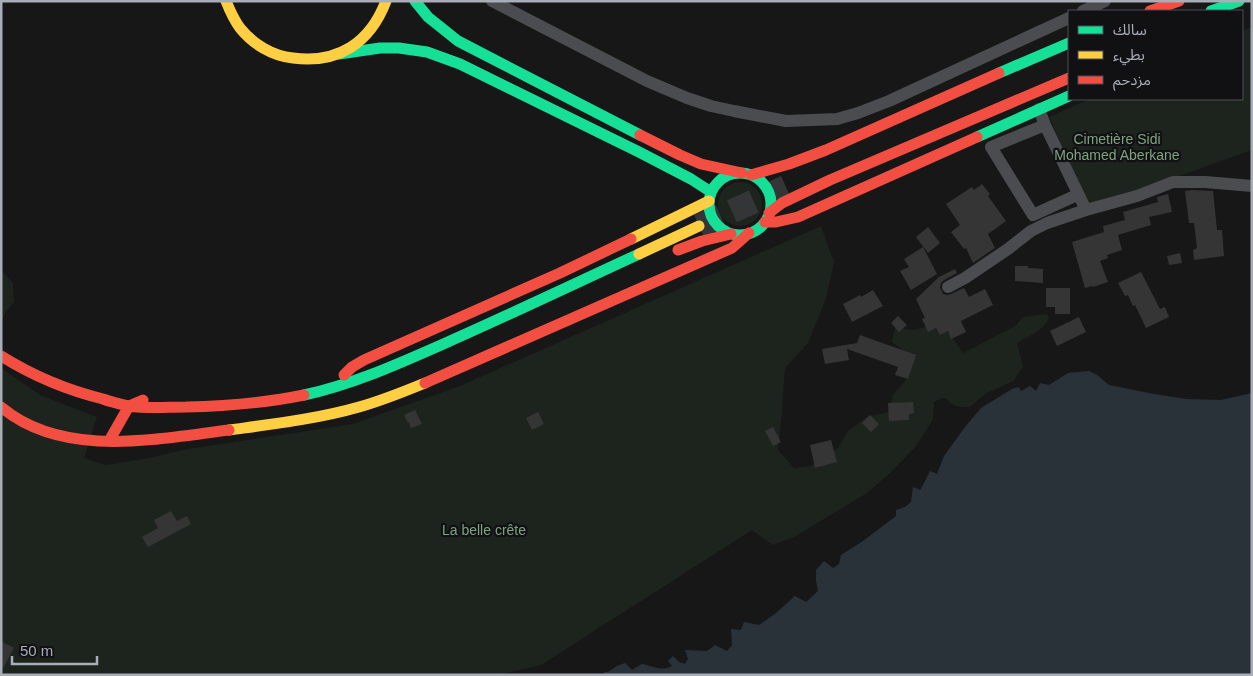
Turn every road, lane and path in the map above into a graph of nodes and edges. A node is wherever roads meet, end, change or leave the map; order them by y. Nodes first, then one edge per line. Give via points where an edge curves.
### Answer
1 (226, 1) edge
2 (386, 1) edge
3 (415, 1) edge
4 (492, 1) edge
5 (1105, 1) edge
6 (1183, 4) edge
7 (1241, 9) edge
8 (1085, 10) edge
9 (1155, 10) edge
10 (1226, 10) edge
11 (1068, 18) edge
12 (1068, 43) edge
13 (1068, 52) edge
14 (338, 54) junction
15 (1068, 78) edge
16 (1068, 96) edge
17 (1039, 109) junction
18 (1045, 125) junction
19 (662, 164) junction
20 (809, 168) dead end
21 (747, 174) junction
22 (1252, 186) edge
23 (1077, 195) junction
24 (710, 196) junction
25 (1086, 210) junction
26 (767, 217) junction
27 (674, 218) junction
28 (750, 233) junction
29 (731, 234) junction
30 (668, 255) dead end
31 (948, 287) dead end
32 (1, 344) edge
33 (1, 356) edge
34 (344, 375) junction
35 (386, 381) dead end
36 (89, 384) dead end
37 (296, 385) dead end
38 (338, 387) junction
39 (130, 392) dead end
40 (80, 393) junction
41 (241, 393) dead end
42 (153, 395) dead end
43 (172, 396) dead end
44 (192, 396) dead end
45 (130, 406) junction
46 (94, 407) dead end
47 (1, 408) edge
48 (105, 425) dead end
49 (106, 441) junction

1 - 14 main road via 238,26 256,44 278,56 303,61
2 - 14 main road via 376,24 359,42
3 - 21 main road via 428,17 458,41 680,155 701,164
4 - 11 street via 647,81 687,98 786,121 837,119 858,113
5 - 8 street
6 - 9 main road
7 - 10 main road
12 - 21 main road via 791,164
13 - 20 main road
14 - 19 main road via 380,48 427,52 460,64
15 - 26 main road via 830,180 782,203
16 - 17 main road
17 - 18 street
17 - 26 main road via 798,217 788,220
18 - 23 street
18 - 23 street via 991,148 1033,215
19 - 24 main road via 691,179
19 - 27 main road via 683,184 686,196 682,209
21 - 24 main road via 724,177
21 - 26 main road via 765,186 771,204
22 - 25 street via 1173,182
23 - 25 street
24 - 27 main road
24 - 29 main road via 709,212 721,229
25 - 31 street via 1031,231
26 - 28 main road via 758,229
27 - 34 main road via 560,273 364,360
28 - 29 main road
28 - 49 main road via 732,248 425,383 360,407 249,428
29 - 30 main road via 702,241
32 - 36 main road via 44,369
33 - 40 main road via 51,384
34 - 37 main road
34 - 38 main road via 396,356 697,223 509,314 385,370
35 - 38 main road
38 - 45 main road via 236,405
39 - 42 main road
40 - 45 main road
40 - 46 main road
41 - 44 main road
43 - 45 main road via 144,400
45 - 49 main road
47 - 49 main road via 20,421 57,435
48 - 49 main road

